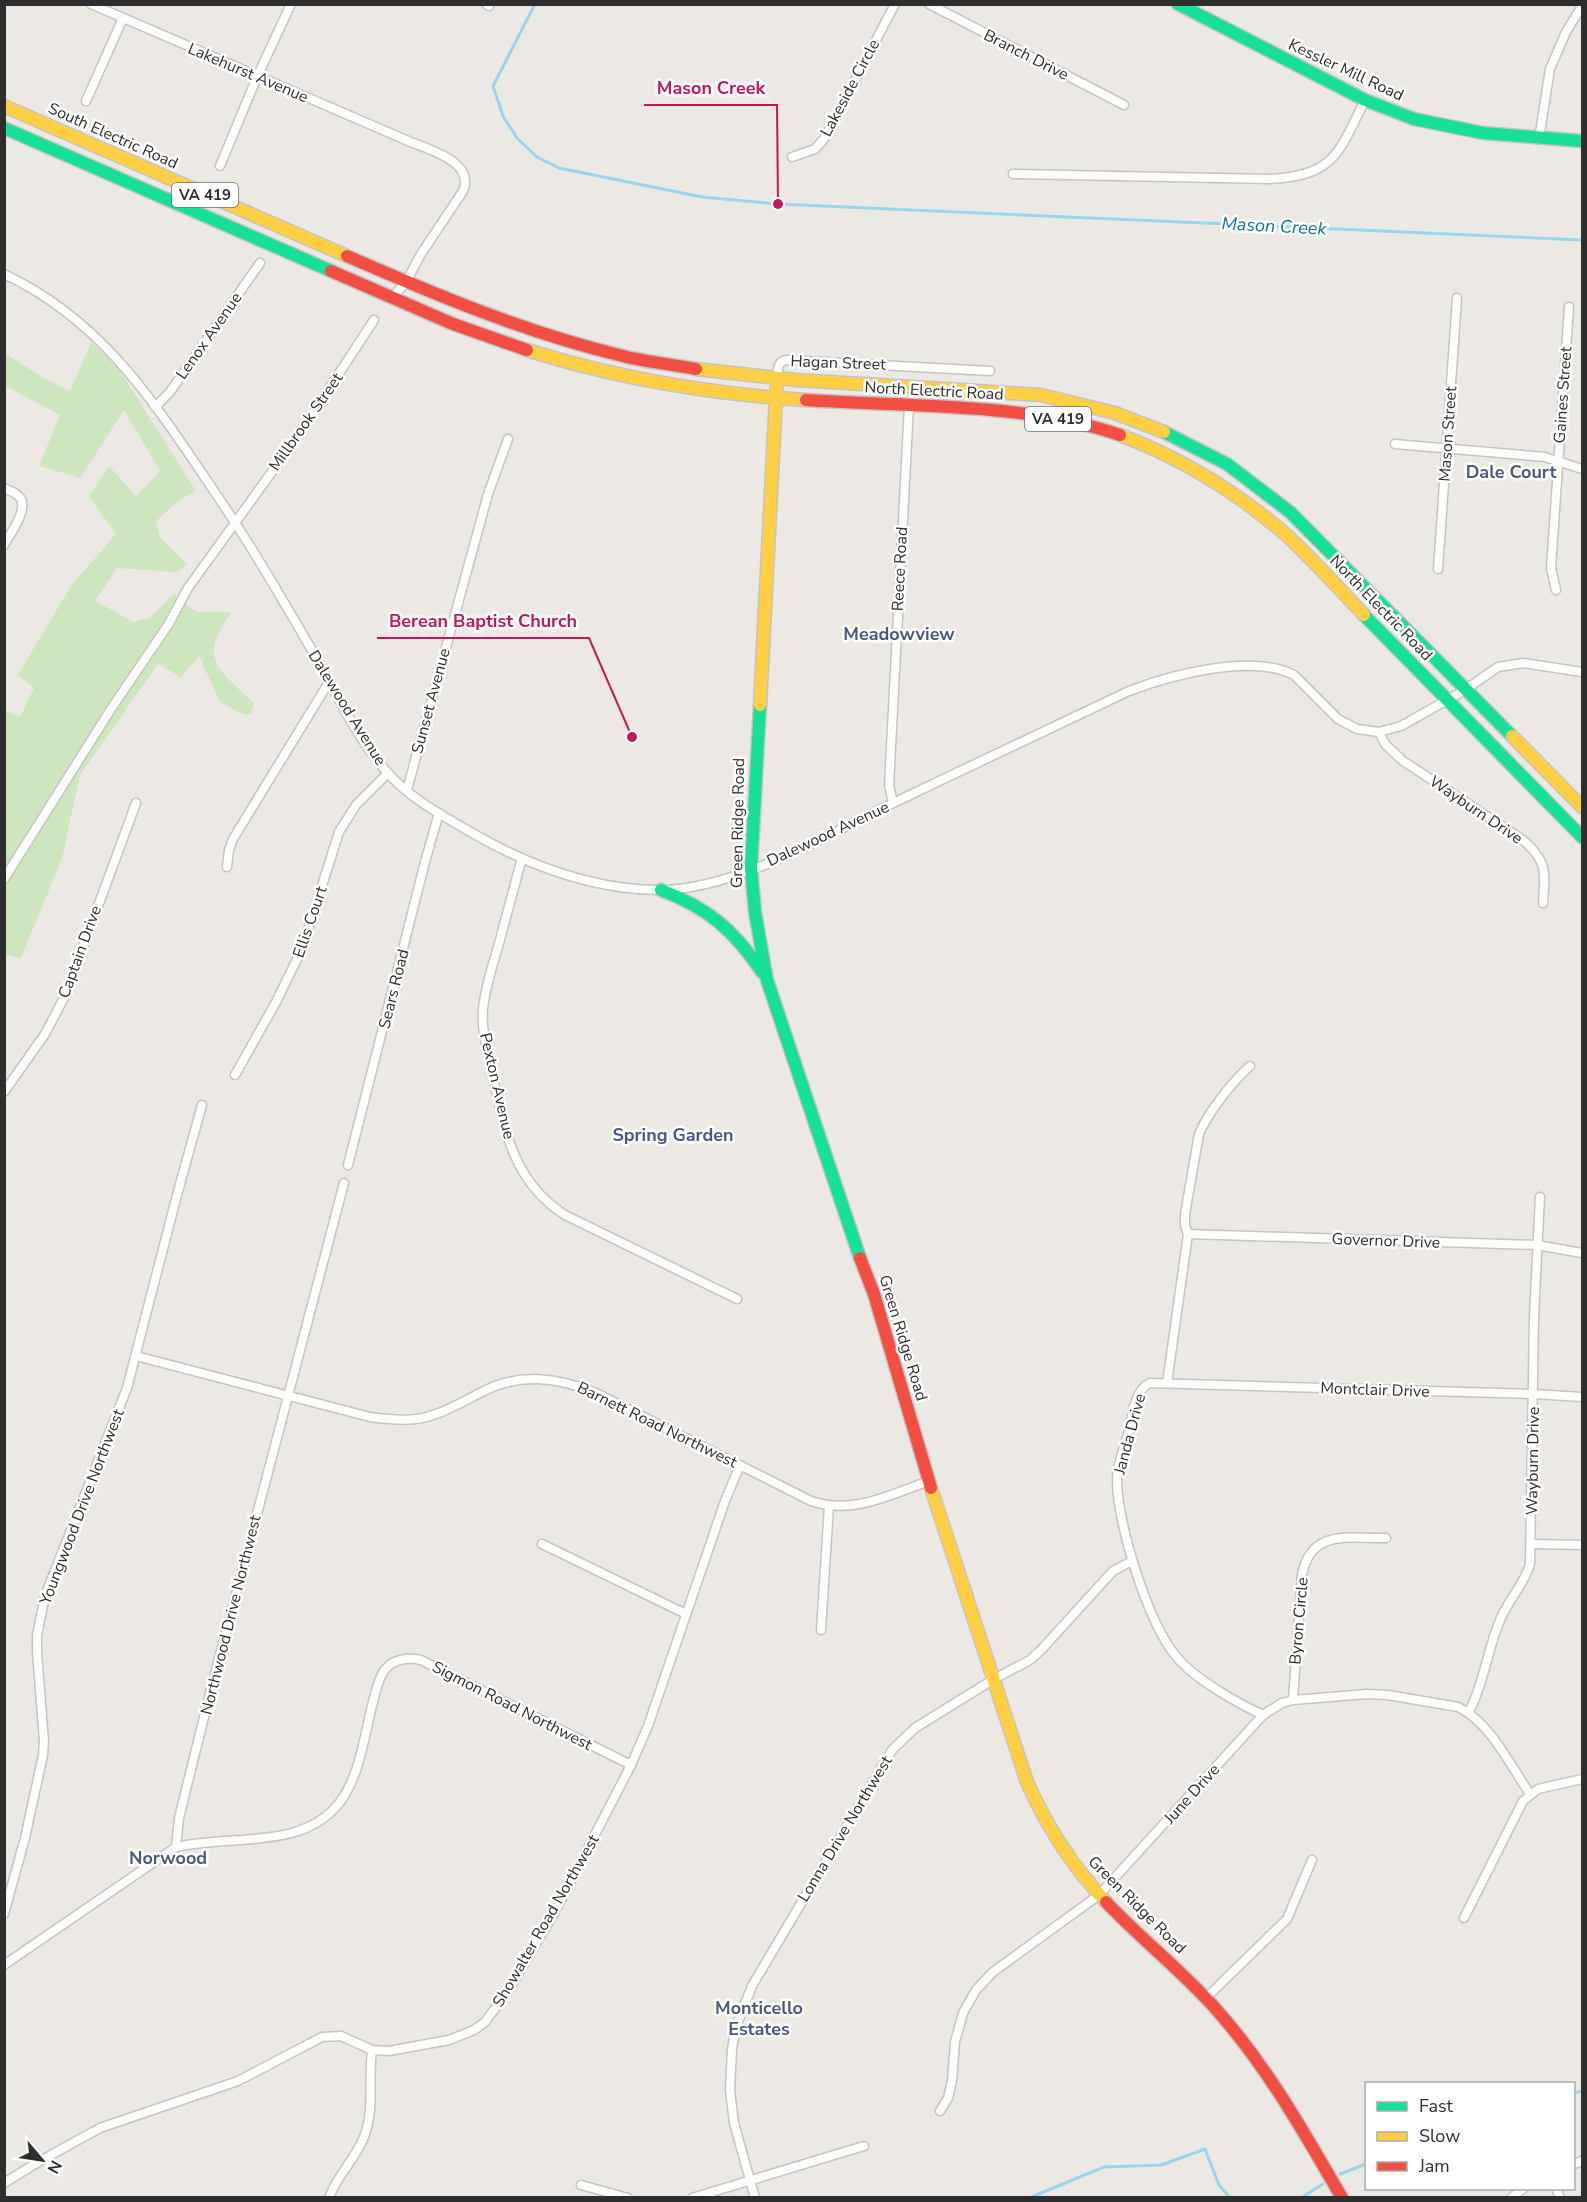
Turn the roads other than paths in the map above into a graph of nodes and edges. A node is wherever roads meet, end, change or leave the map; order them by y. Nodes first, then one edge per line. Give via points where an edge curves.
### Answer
1 (91, 4) edge
2 (291, 4) edge
3 (895, 4) edge
4 (929, 4) edge
5 (1178, 4) edge
6 (1582, 6) edge
7 (123, 18) junction
8 (256, 77) junction
9 (1365, 100) junction
10 (86, 101) dead end
11 (1124, 105) dead end
12 (4, 106) edge
13 (4, 128) edge
14 (1539, 138) junction
15 (1582, 141) edge
16 (792, 157) dead end
17 (220, 166) dead end
18 (1013, 174) dead end
19 (260, 262) dead end
20 (4, 274) edge
21 (406, 282) junction
22 (392, 298) junction
23 (1457, 298) dead end
24 (1569, 307) dead end
25 (374, 320) dead end
26 (913, 366) junction
27 (990, 371) dead end
28 (777, 378) junction
29 (912, 387) junction
30 (776, 398) junction
31 (909, 406) junction
32 (155, 407) junction
33 (508, 439) dead end
34 (1395, 444) dead end
35 (1447, 448) junction
36 (1558, 461) junction
37 (1582, 469) edge
38 (4, 488) edge
39 (236, 522) junction
40 (4, 545) edge
41 (1438, 569) dead end
42 (1556, 590) dead end
43 (1582, 672) edge
44 (329, 682) junction
45 (1465, 690) junction
46 (1448, 700) junction
47 (1379, 732) junction
48 (388, 773) junction
49 (407, 790) junction
50 (136, 803) dead end
51 (893, 803) junction
52 (1582, 807) edge
53 (440, 813) junction
54 (1582, 837) edge
55 (522, 858) junction
56 (227, 867) dead end
57 (751, 868) junction
58 (4, 879) edge
59 (661, 890) junction
60 (1543, 903) dead end
61 (767, 980) junction
62 (1250, 1066) dead end
63 (235, 1075) dead end
64 (4, 1092) edge
65 (202, 1105) dead end
66 (348, 1165) dead end
67 (344, 1183) dead end
68 (1540, 1197) dead end
69 (1188, 1234) junction
70 (1537, 1245) junction
71 (1582, 1253) edge
72 (737, 1299) dead end
73 (136, 1356) junction
74 (1167, 1383) junction
75 (1534, 1394) junction
76 (287, 1396) junction
77 (1582, 1397) edge
78 (740, 1465) junction
79 (929, 1481) junction
80 (829, 1506) junction
81 (1386, 1538) dead end
82 (542, 1544) dead end
83 (1532, 1544) junction
84 (1582, 1545) edge
85 (1132, 1561) junction
86 (686, 1614) junction
87 (821, 1630) dead end
88 (994, 1679) junction
89 (1293, 1700) junction
90 (1469, 1712) junction
91 (1263, 1715) junction
92 (631, 1765) junction
93 (1582, 1779) edge
94 (1530, 1794) junction
95 (176, 1847) junction
96 (1312, 1860) dead end
97 (1100, 1895) junction
98 (4, 1914) edge
99 (1464, 1918) dead end
100 (4, 1965) edge
101 (1206, 1998) junction
102 (372, 2050) junction
103 (940, 2111) dead end
104 (864, 2146) dead end
105 (750, 2180) junction
106 (5, 2183) edge
107 (581, 2185) dead end
108 (329, 2198) edge
109 (628, 2198) edge
110 (692, 2198) edge
111 (755, 2198) edge
112 (1342, 2198) edge

1 - 7 street, Lakehurst Avenue
2 - 8 street
3 - 16 street, Lakeside Circle via 824,139 815,149
4 - 11 street, Branch Drive
5 - 9 main road, Kessler Mill Road
6 - 14 street via 1550,69
7 - 8 street, Lakehurst Avenue
7 - 10 street
8 - 17 street
8 - 21 street, Lakehurst Avenue via 459,166 466,177 463,191
9 - 14 main road, Kessler Mill Road via 1442,126
9 - 18 street via 1338,151 1326,165 1306,175 1270,179
12 - 21 main road, South Electric Road / VA 419
13 - 22 main road, VA 419
14 - 15 main road, Kessler Mill Road
19 - 32 street, Lenox Avenue via 170,392
20 - 32 street, Dalewood Avenue via 77,320 124,365
21 - 22 street
21 - 28 main road, North Electric Road / VA 419 via 478,312 566,341 674,366
22 - 30 main road, North Electric Road / VA 419 via 506,344 576,365 667,385
23 - 35 street, Mason Street
24 - 36 street, Gaines Street
25 - 39 street, Millbrook Street
26 - 27 street, Hagan Street
26 - 28 street, Hagan Street via 788,360 778,365
26 - 29 street
28 - 29 main road, North Electric Road / VA 419
28 - 30 main road, Green Ridge Road
29 - 45 main road, North Electric Road / VA 419 via 1013,392 1081,403 1143,422 1203,450 1290,512
30 - 31 main road, North Electric Road / VA 419
30 - 57 main road, Green Ridge Road
31 - 46 main road, North Electric Road / VA 419 via 1054,418 1121,435 1183,462 1240,498 1286,535
31 - 51 street, Reece Road via 889,773
32 - 39 street, Dalewood Avenue
33 - 49 street, Sunset Avenue via 488,494
34 - 35 street
35 - 36 street
35 - 41 street, Mason Street
36 - 37 street
36 - 42 street, Gaines Street via 1551,568
38 - 40 street via 17,495 22,505
39 - 44 street, Dalewood Avenue
39 - 58 street, Millbrook Street via 188,588
43 - 45 street via 1512,664 1492,670
44 - 48 street, Dalewood Avenue
44 - 56 street via 233,838
45 - 46 street
45 - 52 main road, North Electric Road / VA 419
46 - 47 street via 1401,726
46 - 54 main road, North Electric Road / VA 419
47 - 51 street, Dalewood Avenue via 1357,729 1338,719 1286,670 1252,666 1213,669 1173,676 1129,692
47 - 60 street, Wayburn Drive via 1385,744 1403,761 1533,849 1542,861
48 - 49 street, Dalewood Avenue
48 - 63 street, Ellis Court via 356,805 339,832 302,949
49 - 53 street, Dalewood Avenue
50 - 64 street, Captain Drive via 60,1006
51 - 57 street, Dalewood Avenue via 781,858
53 - 55 street, Dalewood Avenue
53 - 66 street, Sears Road
55 - 59 street, Dalewood Avenue via 562,874 616,886
55 - 72 street, Pexton Avenue via 483,1010 484,1034 507,1139 516,1160 548,1204
57 - 59 street, Dalewood Avenue via 715,882
57 - 61 main road, Green Ridge Road
59 - 61 main road via 692,902 722,921
61 - 79 main road, Green Ridge Road via 874,1294
62 - 69 street, Janda Drive via 1233,1083 1199,1134 1185,1214
65 - 73 street, Youngwood Drive Northwest
67 - 76 street, Northwood Drive Northwest
68 - 70 street, Wayburn Drive
69 - 70 street, Governor Drive
69 - 74 street, Janda Drive
70 - 71 street, Governor Drive
70 - 75 street, Wayburn Drive
73 - 76 street, Barnett Road Northwest
73 - 98 street, Youngwood Drive Northwest via 115,1422 52,1575 41,1613 36,1653 43,1755
74 - 75 street, Montclair Drive
74 - 85 street, Janda Drive via 1150,1383 1142,1388 1120,1461 1118,1489
75 - 77 street, Montclair Drive
75 - 83 street, Wayburn Drive
76 - 78 street, Barnett Road Northwest via 370,1417 410,1420 437,1414 502,1384 534,1378 562,1380
76 - 95 street, Northwood Drive Northwest via 179,1818
78 - 80 street, Barnett Road Northwest
78 - 86 street, Showalter Road Northwest
79 - 80 street, Barnett Road Northwest via 861,1504
79 - 88 main road, Green Ridge Road
80 - 87 street
81 - 89 street, Byron Circle via 1333,1539 1318,1544 1308,1555 1302,1575
82 - 86 street
83 - 84 street
83 - 90 street, Wayburn Drive via 1527,1575 1501,1618 1483,1681
85 - 88 street, Lonna Drive Northwest via 1113,1571 1030,1660
85 - 91 street, Janda Drive via 1158,1627 1176,1657 1231,1698
86 - 92 street, Showalter Road Northwest
88 - 97 main road, Green Ridge Road via 1037,1807 1060,1848
88 - 105 street, Lonna Drive Northwest via 915,1728 892,1750 752,1986 736,2027 730,2074 732,2111
89 - 90 street, June Drive via 1388,1695
89 - 91 street, June Drive
90 - 94 street via 1483,1724
91 - 97 street, June Drive
92 - 95 street, Sigmon Road Northwest via 421,1660 403,1659 383,1672 356,1772 340,1802 325,1817 297,1832
92 - 102 street, Showalter Road Northwest via 557,1908 492,2014 474,2030 449,2040 401,2050
93 - 94 street
94 - 99 street via 1522,1801
95 - 100 street
96 - 101 street via 1287,1919
97 - 101 main road, Green Ridge Road
97 - 103 street, June Drive via 993,1972 976,1990 963,2013 955,2042 952,2081
101 - 112 main road, Green Ridge Road via 1273,2083
102 - 106 street, Showalter Road Northwest via 341,2036 316,2040 238,2081 100,2128
102 - 108 street via 369,2122
104 - 105 street
105 - 110 street
105 - 111 street, Lonna Drive Northwest
107 - 109 street

